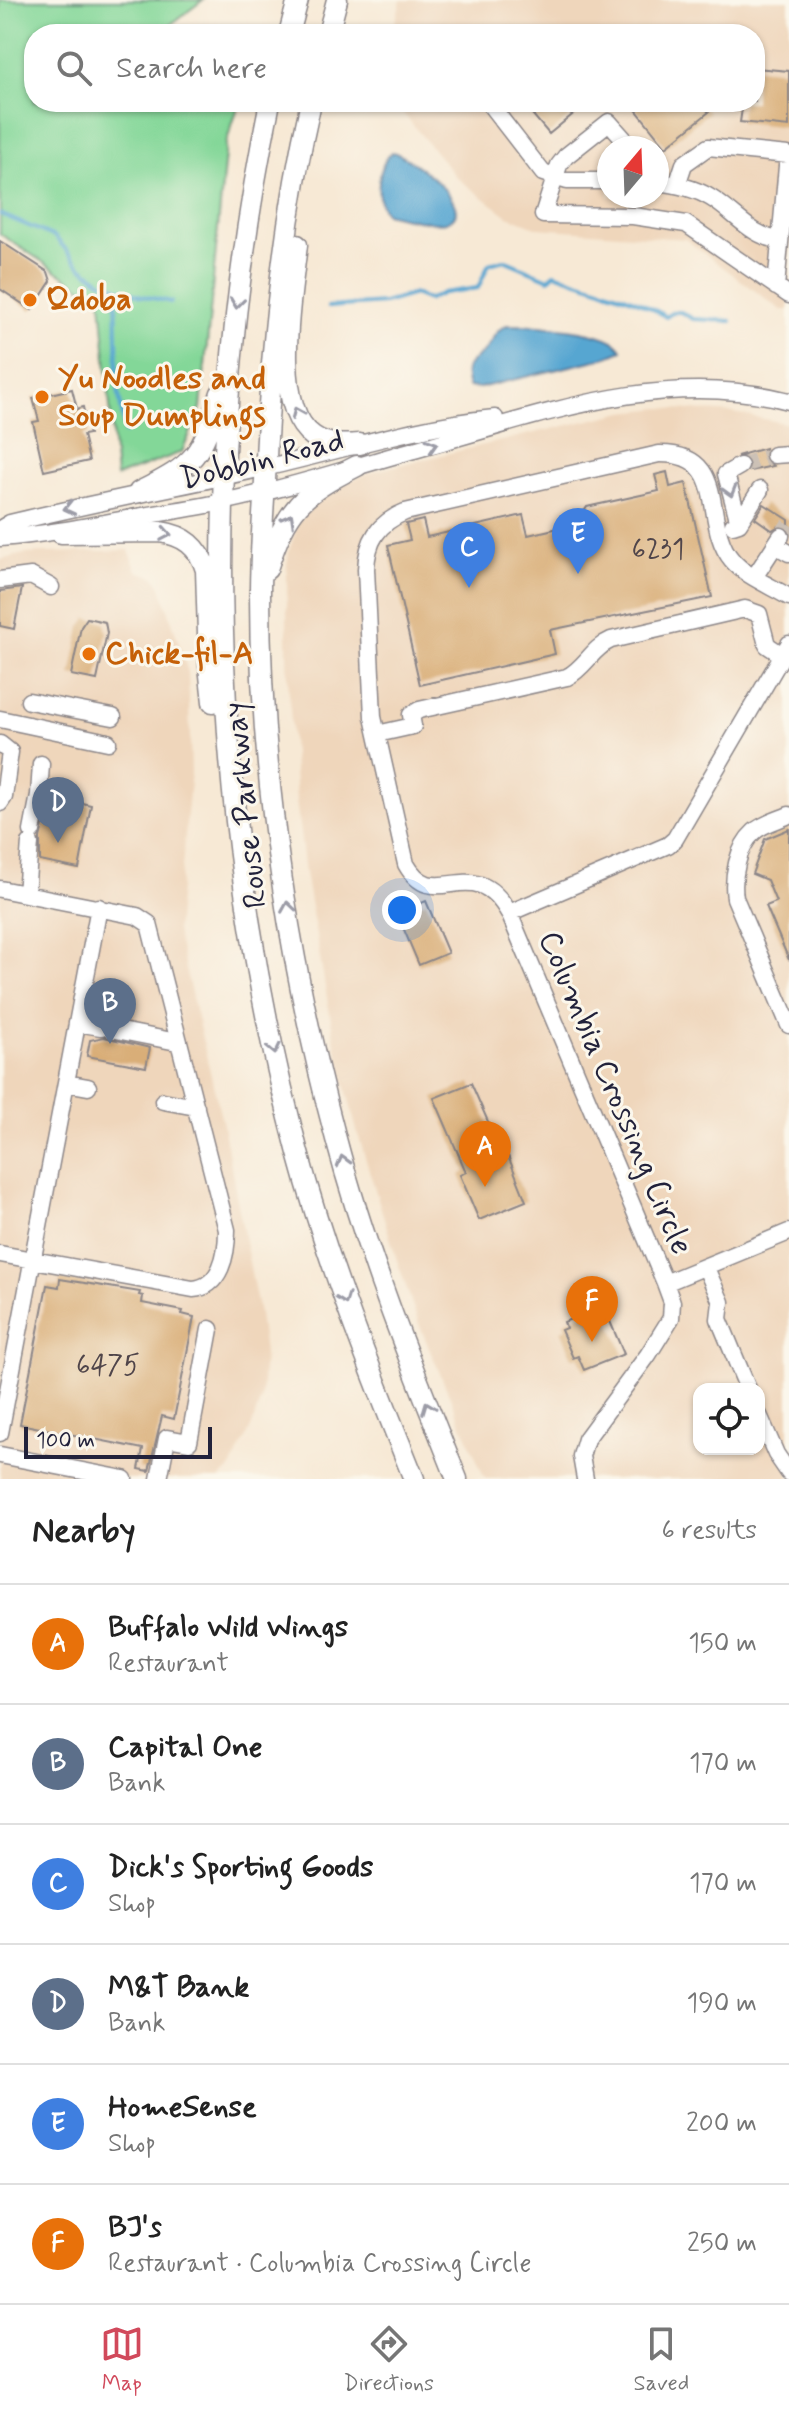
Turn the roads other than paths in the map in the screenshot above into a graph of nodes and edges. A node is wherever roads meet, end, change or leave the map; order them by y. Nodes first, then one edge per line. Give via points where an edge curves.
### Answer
1 (298, 0) edge
2 (337, 0) edge
3 (292, 24) edge
4 (331, 24) edge
5 (268, 112) edge
6 (311, 112) edge
7 (312, 112) edge
8 (496, 112) edge
9 (621, 136) edge
10 (554, 178) junction
11 (597, 181) edge
12 (669, 184) edge
13 (677, 185) junction
14 (783, 235) edge
15 (783, 268) edge
16 (782, 291) edge
17 (229, 370) junction
18 (789, 401) edge
19 (533, 415) junction
20 (360, 444) junction
21 (357, 466) junction
22 (740, 466) dead end
23 (265, 467) junction
24 (226, 474) junction
25 (760, 490) dead end
26 (264, 491) junction
27 (139, 492) junction
28 (224, 502) junction
29 (739, 523) junction
30 (719, 527) junction
31 (0, 529) edge
32 (61, 533) junction
33 (0, 538) edge
34 (782, 545) edge
35 (755, 576) junction
36 (0, 580) edge
37 (51, 587) dead end
38 (260, 592) junction
39 (789, 597) edge
40 (786, 650) edge
41 (29, 701) dead end
42 (113, 717) dead end
43 (0, 719) edge
44 (377, 734) junction
45 (108, 742) dead end
46 (0, 744) edge
47 (41, 764) dead end
48 (0, 803) edge
49 (789, 815) edge
50 (0, 889) edge
51 (26, 894) junction
52 (99, 907) junction
53 (509, 913) junction
54 (258, 973) junction
55 (77, 1023) junction
56 (789, 1025) edge
57 (177, 1042) junction
58 (66, 1083) junction
59 (88, 1087) dead end
60 (163, 1101) dead end
61 (196, 1107) junction
62 (789, 1232) edge
63 (0, 1254) edge
64 (33, 1260) junction
65 (706, 1268) junction
66 (665, 1283) junction
67 (210, 1329) dead end
68 (8, 1348) edge
69 (746, 1383) edge
70 (765, 1429) edge
71 (0, 1433) edge
72 (0, 1455) edge
73 (789, 1473) edge
74 (124, 1479) edge
75 (159, 1479) edge
76 (414, 1479) edge
77 (457, 1479) edge
78 (585, 1479) edge

1 - 3 main road
2 - 4 main road
5 -> 17 main road, Rouse Parkway
6 - 23 main road, Rouse Parkway via 278,287
20 -> 7 main road via 325,442 306,430 289,386 290,313
8 - 10 street via 543,173
9 - 10 street via 609,122 566,156
10 - 11 street
10 - 16 street via 543,215 633,216 686,224
12 - 13 street
13 - 14 street via 712,199 763,238
13 - 14 street via 684,164 708,147 788,155
14 - 15 street
15 - 16 street
17 - 24 main road, Rouse Parkway
17 - 27 main road via 196,456 177,473
18 - 19 street, Dobbin Road via 736,391 663,391
19 - 20 street, Dobbin Road via 452,422
21 -> 19 street, Dobbin Road
20 - 23 street, Dobbin Road
21 - 26 street, Dobbin Road
38 -> 21 main road via 280,535 298,504 319,485
22 -> 29 street via 726,474
23 - 24 street, Dobbin Road
23 - 26 main road, Rouse Parkway
24 - 27 street, Dobbin Road
24 - 28 main road, Rouse Parkway
25 - 29 street
26 - 28 street, Dobbin Road
26 - 38 main road, Rouse Parkway
27 -> 31 street, Dobbin Road
28 - 32 street, Dobbin Road
28 - 54 main road, Rouse Parkway via 227,733
29 - 30 street
30 - 35 street via 730,559
30 - 44 street via 704,473 671,454 394,517 375,532 366,555
32 - 33 street, Dobbin Road
32 -> 54 main road via 172,534 190,542 203,560 217,734
34 - 35 street
35 - 39 street
36 - 37 street via 31,576
77 -> 38 main road, Rouse Parkway via 375,1267 315,1053 272,796
40 - 44 street via 767,645 759,614 745,609 611,640 567,677 419,710 411,715 413,726
40 - 53 street, Columbia Crossing Circle via 675,839
41 - 42 street via 61,699
43 - 45 street
44 - 53 street via 410,872 432,886 481,884 496,893
46 - 48 street via 10,752
47 - 51 street
49 - 56 street via 754,831 738,861 733,886
50 - 51 street
51 - 52 street
52 - 55 street
52 - 57 street via 149,924
53 - 66 street, Columbia Crossing Circle
54 -> 76 main road, Rouse Parkway via 319,1225
55 - 57 street
55 - 58 street
57 - 61 street
58 - 59 street
58 - 64 street
60 - 61 street
61 - 64 street via 227,1230 224,1257 213,1281 193,1289
62 - 65 street, Columbia Crossing Circle
63 - 64 street
64 - 68 street
65 - 66 street, Columbia Crossing Circle
65 - 69 street via 721,1302 719,1319
66 - 78 street via 671,1318 586,1439 581,1456
67 - 75 street via 189,1442 167,1438
68 - 71 street
70 - 73 street
72 - 74 street

